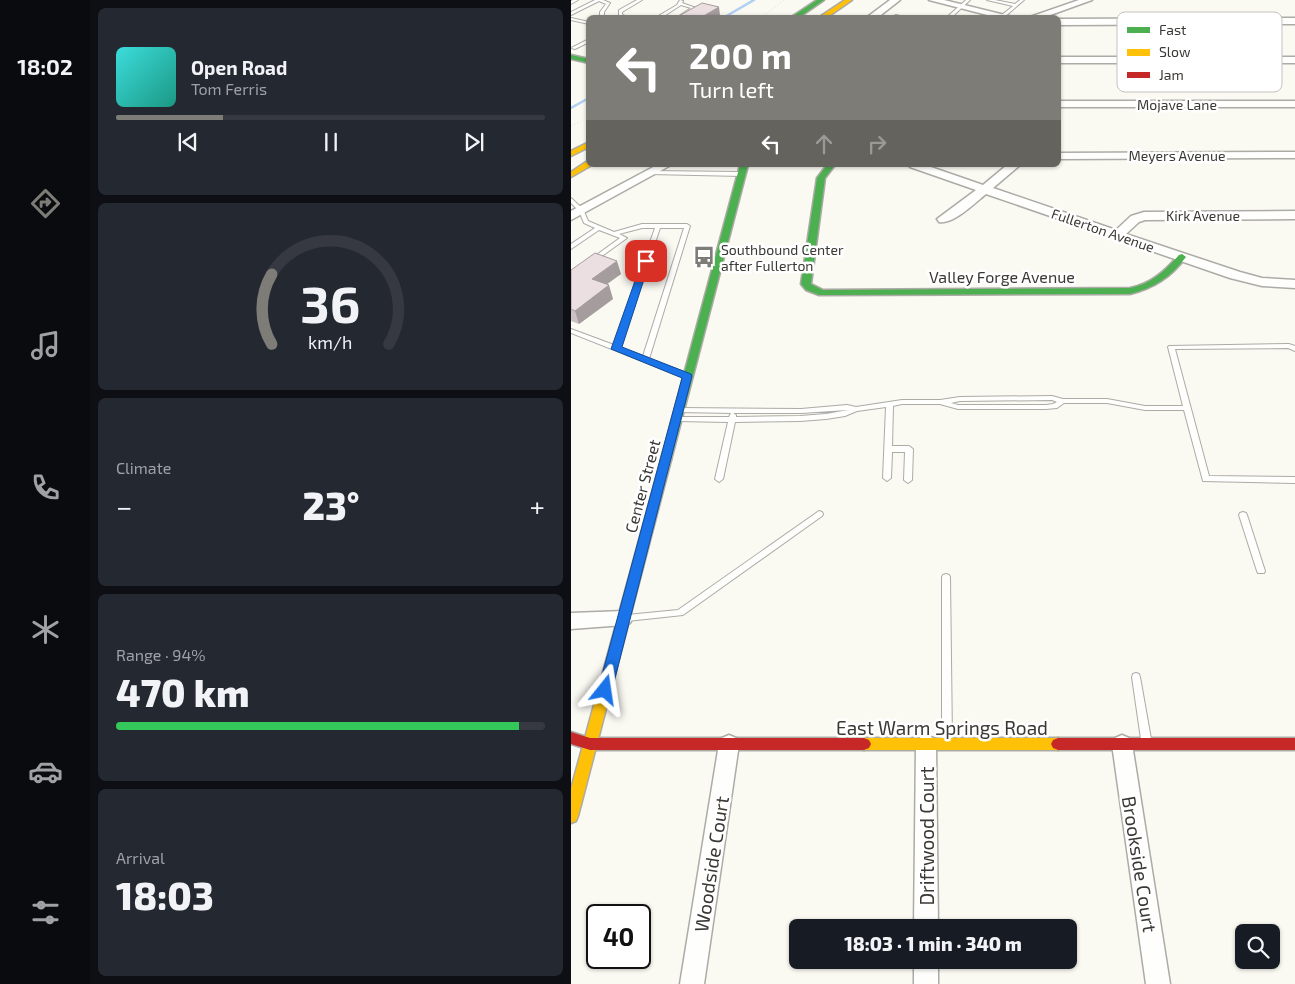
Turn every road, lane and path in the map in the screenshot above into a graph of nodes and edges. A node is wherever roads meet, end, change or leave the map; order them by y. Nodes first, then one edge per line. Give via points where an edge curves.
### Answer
1 (576, 0) edge
2 (599, 0) edge
3 (640, 0) edge
4 (784, 0) edge
5 (821, 0) edge
6 (849, 0) edge
7 (896, 0) edge
8 (933, 0) edge
9 (989, 0) edge
10 (1022, 0) edge
11 (1088, 0) edge
12 (571, 2) edge
13 (681, 2) edge
14 (965, 3) edge
15 (1016, 5) junction
16 (692, 6) junction
17 (700, 8) edge
18 (571, 14) edge
19 (600, 15) edge
20 (620, 15) edge
21 (662, 15) edge
22 (684, 15) edge
23 (765, 15) edge
24 (798, 15) edge
25 (826, 15) edge
26 (874, 15) edge
27 (951, 15) edge
28 (998, 15) edge
29 (1002, 15) edge
30 (1040, 15) edge
31 (571, 20) edge
32 (1282, 21) edge
33 (1295, 21) edge
34 (586, 22) edge
35 (1061, 22) edge
36 (1117, 22) edge
37 (586, 42) edge
38 (572, 51) edge
39 (586, 52) edge
40 (586, 59) edge
41 (1061, 60) edge
42 (1117, 60) edge
43 (1282, 60) edge
44 (1295, 60) edge
45 (1061, 104) edge
46 (1295, 104) edge
47 (586, 119) edge
48 (571, 126) edge
49 (586, 146) edge
50 (571, 154) edge
51 (1295, 155) edge
52 (1061, 156) edge
53 (586, 166) edge
54 (662, 167) edge
55 (829, 167) edge
56 (920, 167) edge
57 (1012, 167) edge
58 (743, 170) edge
59 (651, 173) junction
60 (571, 175) edge
61 (985, 189) junction
62 (571, 200) edge
63 (576, 213) edge
64 (1295, 215) edge
65 (943, 219) dead end
66 (658, 226) junction
67 (599, 227) junction
68 (613, 234) junction
69 (1118, 235) junction
70 (571, 247) edge
71 (1182, 257) junction
72 (586, 265) edge
73 (1295, 284) edge
74 (571, 331) edge
75 (616, 349) junction
76 (1295, 349) edge
77 (645, 360) junction
78 (687, 376) junction
79 (1007, 398) junction
80 (1063, 401) junction
81 (940, 402) junction
82 (890, 405) junction
83 (1009, 407) junction
84 (1186, 408) junction
85 (677, 414) junction
86 (733, 414) junction
87 (888, 449) junction
88 (887, 478) dead end
89 (719, 479) dead end
90 (908, 480) dead end
91 (1295, 480) edge
92 (819, 514) dead end
93 (1243, 515) dead end
94 (1261, 571) dead end
95 (946, 577) dead end
96 (624, 618) junction
97 (571, 621) edge
98 (1136, 677) dead end
99 (571, 738) edge
100 (590, 744) junction
101 (729, 744) junction
102 (926, 744) junction
103 (947, 744) junction
104 (1121, 744) junction
105 (1147, 744) junction
106 (1295, 744) edge
107 (571, 751) edge
108 (571, 816) edge
109 (926, 919) edge
110 (926, 969) edge
111 (692, 984) edge
112 (926, 984) edge
113 (1158, 984) edge

1 - 12 lane
2 - 18 lane
2 - 19 lane via 608,3
3 - 20 lane via 620,11
4 - 23 path
5 - 24 street
6 - 25 street
7 - 26 street
8 - 14 street
9 - 15 lane
10 - 15 lane
11 - 30 street
13 - 16 lane
13 - 21 lane
14 - 27 lane
14 - 28 street
15 - 29 lane
16 - 17 lane
16 - 22 lane via 693,10
31 - 34 lane
32 - 33 street
35 - 36 street
37 - 38 lane
38 - 39 street
38 - 40 street
41 - 42 street
43 - 44 street
45 - 46 street, Mojave Lane
47 - 48 path
49 - 50 street
51 - 52 street, Meyers Avenue
53 - 60 street
54 - 59 street
55 - 71 street, Valley Forge Avenue via 821,178 807,284 822,293 1144,290 1163,280
56 - 61 street, Fullerton Avenue
57 - 61 street
58 - 59 lane
58 - 78 street, Center Street
59 - 63 street
61 - 65 street
61 - 69 street, Fullerton Avenue
62 - 63 lane
63 - 67 lane
64 - 69 street, Kirk Avenue via 1144,216 1135,219
66 - 68 lane via 642,226
66 - 75 lane
66 - 77 lane via 687,226
67 - 68 lane
67 - 70 lane
68 - 72 lane via 624,238
69 - 71 street, Fullerton Avenue
71 - 73 street, Fullerton Avenue via 1262,282
74 - 75 lane
75 - 77 lane
76 - 84 lane via 1289,346 1171,347
77 - 78 lane
78 - 85 street, Center Street
79 - 80 lane
79 - 81 lane
79 - 83 lane
80 - 83 lane via 1052,407
80 - 84 lane via 1107,401 1145,408
81 - 82 lane
81 - 83 lane via 958,407
82 - 86 lane via 856,409 841,415
82 - 87 lane
84 - 91 lane via 1205,480
85 - 86 lane
85 - 96 street, Center Street
86 - 89 lane
87 - 88 lane
87 - 90 lane via 909,449
92 - 96 lane via 680,613
93 - 94 lane
95 - 103 lane
96 - 97 street
96 - 100 street, Center Street
98 - 105 lane
99 - 100 street, East Warm Springs Road
100 - 101 street, East Warm Springs Road
100 - 107 street, East Warm Springs Road
100 - 108 street, Center Street
101 - 102 street, East Warm Springs Road
101 - 111 street, Woodside Court
102 - 103 street, East Warm Springs Road
102 - 109 street, Driftwood Court
103 - 104 street, East Warm Springs Road
104 - 105 street, East Warm Springs Road
104 - 113 street, Brookside Court
105 - 106 street, East Warm Springs Road
110 - 112 street

